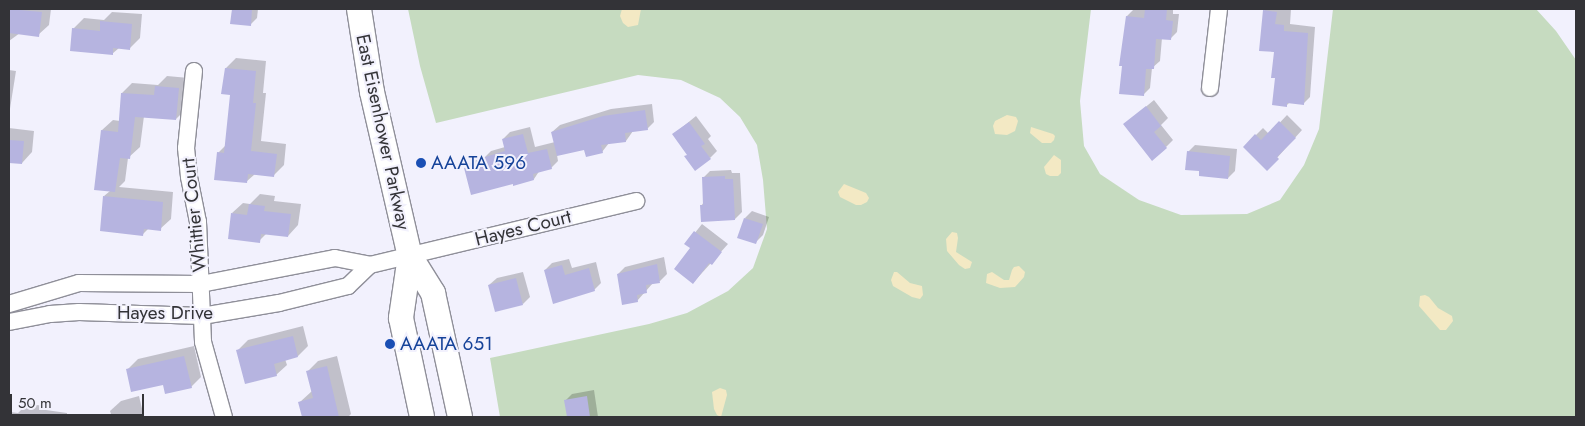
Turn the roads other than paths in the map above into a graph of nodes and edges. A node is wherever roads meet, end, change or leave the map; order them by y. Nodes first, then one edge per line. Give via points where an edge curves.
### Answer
1 (358, 9) edge
2 (1219, 9) edge
3 (194, 71) dead end
4 (1210, 88) dead end
5 (636, 201) dead end
6 (410, 256) junction
7 (370, 266) junction
8 (201, 284) junction
9 (9, 304) edge
10 (202, 316) junction
11 (9, 322) edge
12 (224, 417) edge
13 (422, 417) edge
14 (460, 417) edge

1 - 6 main road, East Eisenhower Parkway via 372,92
2 - 4 street
3 - 8 street, Whittier Court via 186,148 198,222
5 - 6 street, Hayes Court
6 - 7 street, Hayes Drive
6 - 13 main road, East Eisenhower Parkway via 401,318
6 - 14 main road, East Eisenhower Parkway via 434,293
7 - 8 street, Hayes Drive via 335,258
7 - 10 street, Hayes Drive via 348,286 279,303
8 - 9 street, Hayes Drive via 79,283
8 - 10 street, Whittier Court
10 - 11 street, Hayes Drive via 78,312
10 - 12 street, Whittier Court via 204,342

